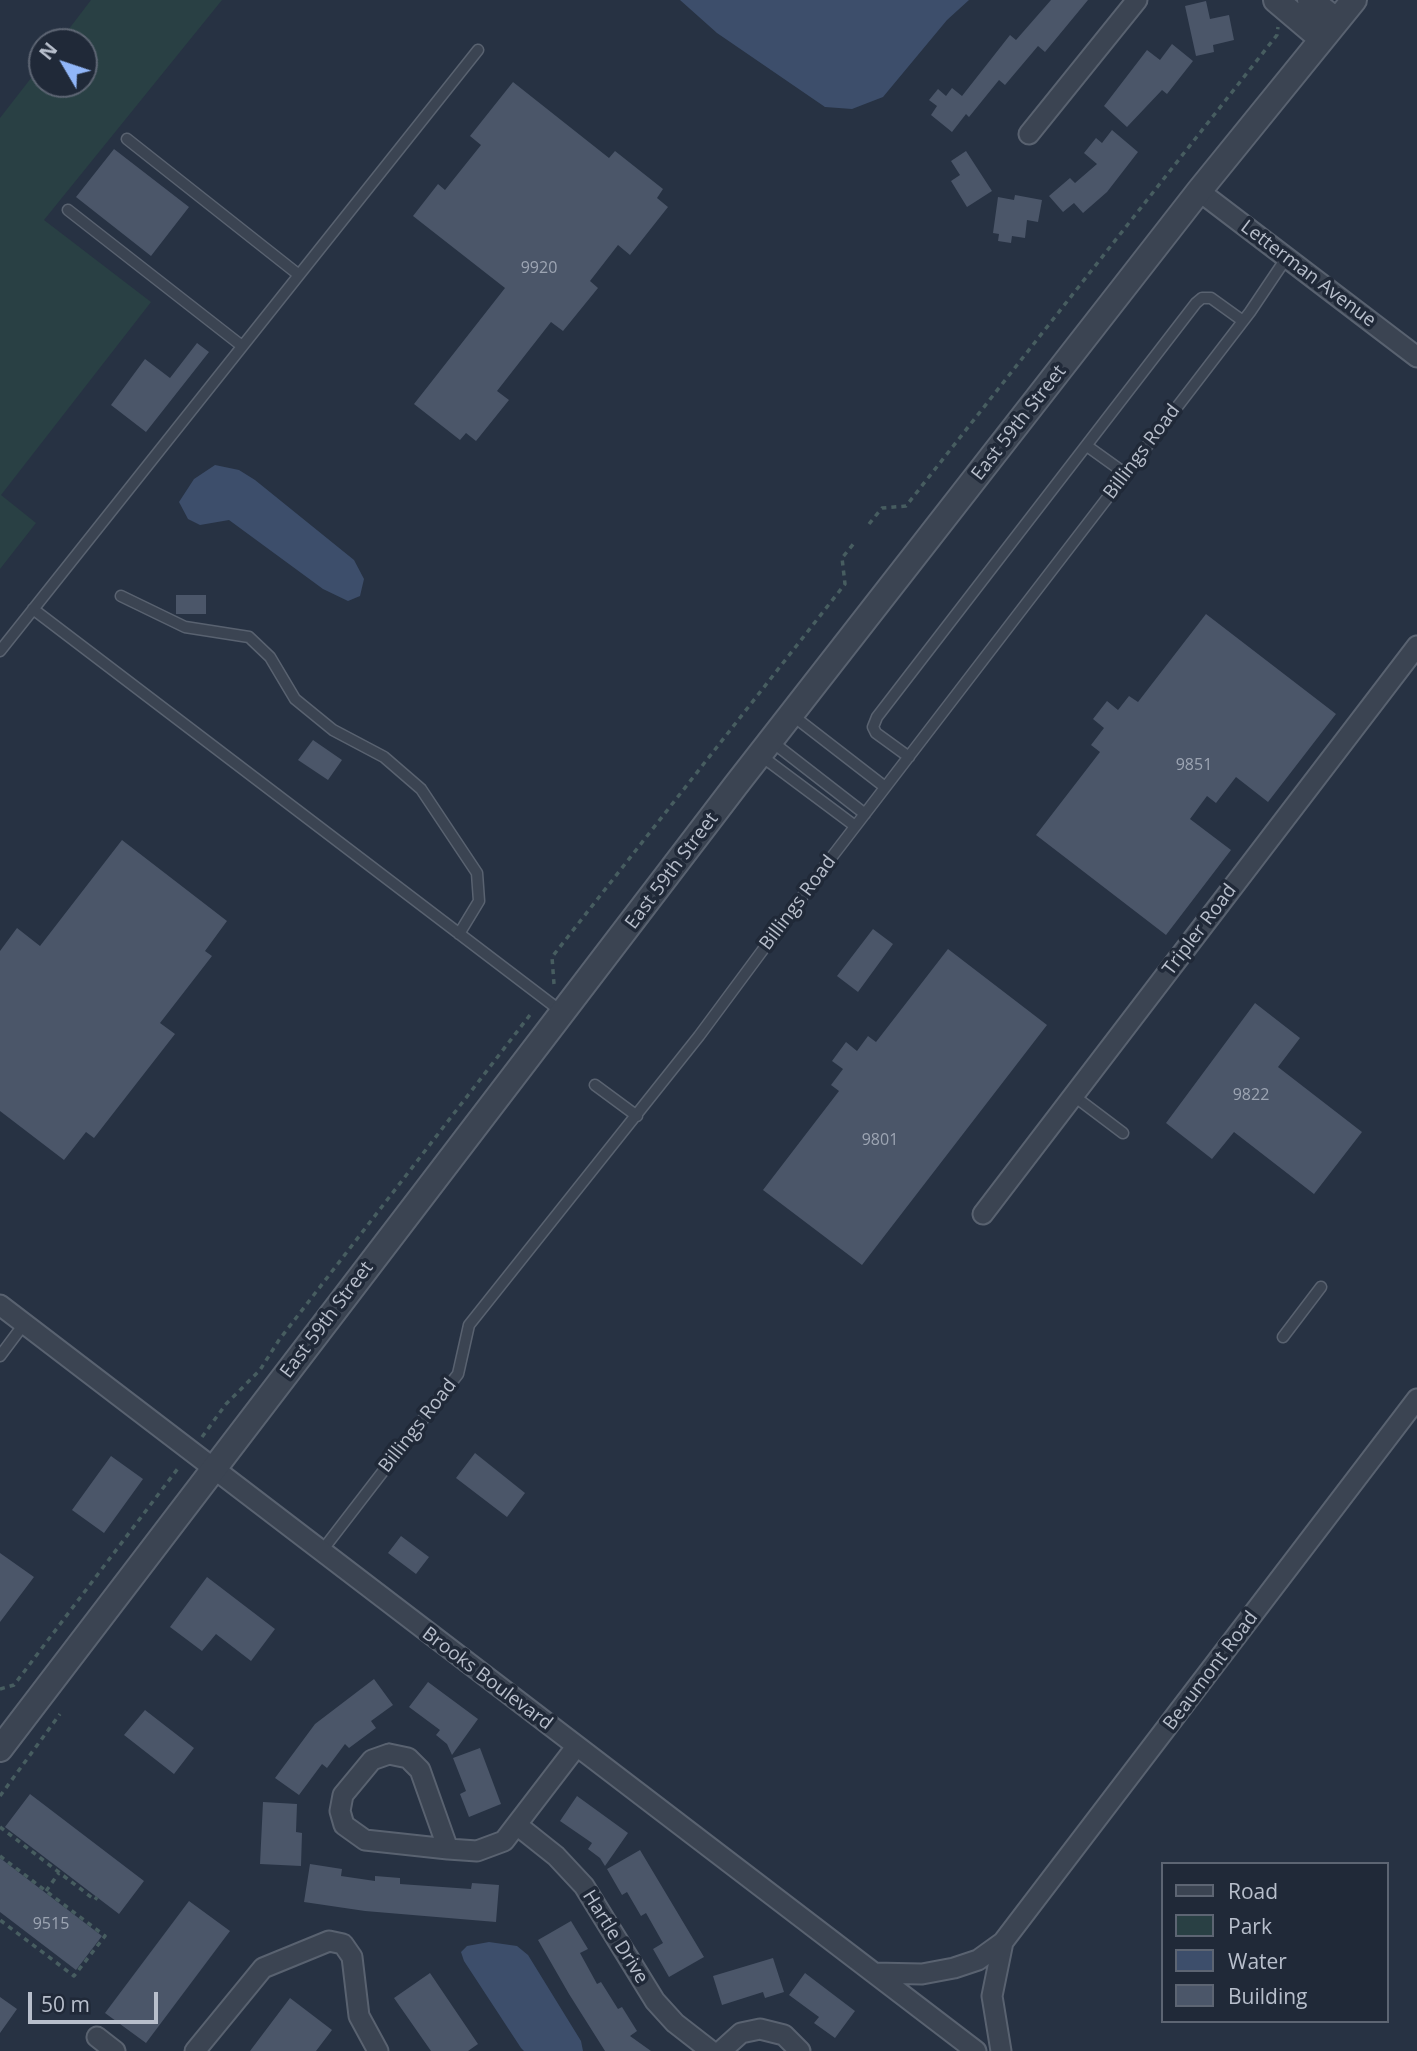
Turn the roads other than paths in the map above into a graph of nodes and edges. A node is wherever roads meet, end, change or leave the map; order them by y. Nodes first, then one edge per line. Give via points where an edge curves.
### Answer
1 (1137, 0) edge
2 (1310, 0) edge
3 (1354, 0) edge
4 (1276, 11) edge
5 (1329, 30) junction
6 (478, 50) dead end
7 (1029, 134) dead end
8 (127, 139) dead end
9 (1199, 191) junction
10 (68, 210) dead end
11 (1287, 257) junction
12 (299, 275) junction
13 (1242, 321) junction
14 (242, 346) junction
15 (1417, 357) edge
16 (1087, 446) junction
17 (1126, 474) junction
18 (121, 596) dead end
19 (33, 609) junction
20 (1417, 646) edge
21 (0, 651) edge
22 (792, 715) junction
23 (765, 748) junction
24 (909, 757) junction
25 (885, 787) junction
26 (865, 814) junction
27 (855, 826) junction
28 (459, 934) junction
29 (562, 1013) junction
30 (596, 1085) dead end
31 (1074, 1096) junction
32 (637, 1116) junction
33 (1123, 1133) dead end
34 (984, 1214) dead end
35 (1321, 1287) dead end
36 (0, 1305) edge
37 (24, 1324) junction
38 (1283, 1337) dead end
39 (0, 1356) edge
40 (1417, 1399) edge
41 (212, 1470) junction
42 (321, 1552) junction
43 (576, 1747) junction
44 (0, 1749) edge
45 (517, 1825) junction
46 (448, 1849) junction
47 (1003, 1942) junction
48 (874, 1973) junction
49 (97, 2037) dead end
50 (116, 2051) edge
51 (195, 2051) edge
52 (378, 2051) edge
53 (711, 2051) edge
54 (721, 2051) edge
55 (800, 2051) edge
56 (976, 2051) edge
57 (1001, 2051) edge

1 - 7 street
2 - 5 street
3 - 5 street, East 59th Street
4 - 5 street
5 - 9 street, East 59th Street
6 - 12 lane
8 - 12 lane
9 - 11 street, Letterman Avenue
9 - 22 street, East 59th Street
10 - 14 lane
11 - 13 lane, Billings Road
11 - 15 street, Letterman Avenue
12 - 14 lane
13 - 16 lane via 1211,298 1202,298
13 - 17 lane, Billings Road
14 - 19 lane
16 - 17 lane
16 - 24 lane via 877,718 876,733
17 - 24 lane, Billings Road
18 - 28 lane via 185,627 249,637 270,657 295,699 333,730 384,757 421,789 477,873 479,901
19 - 21 lane
19 - 28 lane
20 - 31 street, Tripler Road
22 - 23 street, East 59th Street
22 - 25 lane
23 - 26 lane
23 - 27 lane
23 - 29 street, East 59th Street
24 - 25 lane, Billings Road
25 - 26 lane, Billings Road
26 - 27 lane, Billings Road
27 - 32 lane, Billings Road
28 - 29 lane
29 - 41 street, East 59th Street
30 - 32 lane
31 - 33 lane
31 - 34 street, Tripler Road
32 - 42 lane, Billings Road via 469,1325 458,1374
35 - 38 lane
36 - 37 street, Brooks Boulevard
37 - 39 lane
37 - 41 street, Brooks Boulevard
40 - 47 street, Beaumont Road
41 - 42 street, Brooks Boulevard
41 - 44 street, East 59th Street
42 - 43 street, Brooks Boulevard
43 - 45 street
43 - 48 street, Brooks Boulevard
45 - 46 street via 504,1841 489,1849
45 - 53 street, Hartle Drive via 584,1886 655,2001
46 - 46 street via 422,1774 408,1758 389,1754 372,1760 343,1795 341,1818 346,1829 359,1838
47 - 48 street, Beaumont Road via 978,1960 954,1968 922,1974
47 - 57 street, Beaumont Road via 992,1996
48 - 56 street, Brooks Boulevard
49 - 50 street
51 - 52 street via 263,1968 329,1941 346,1947 352,1957 359,2016
54 - 55 street via 741,2033 760,2029 784,2035

